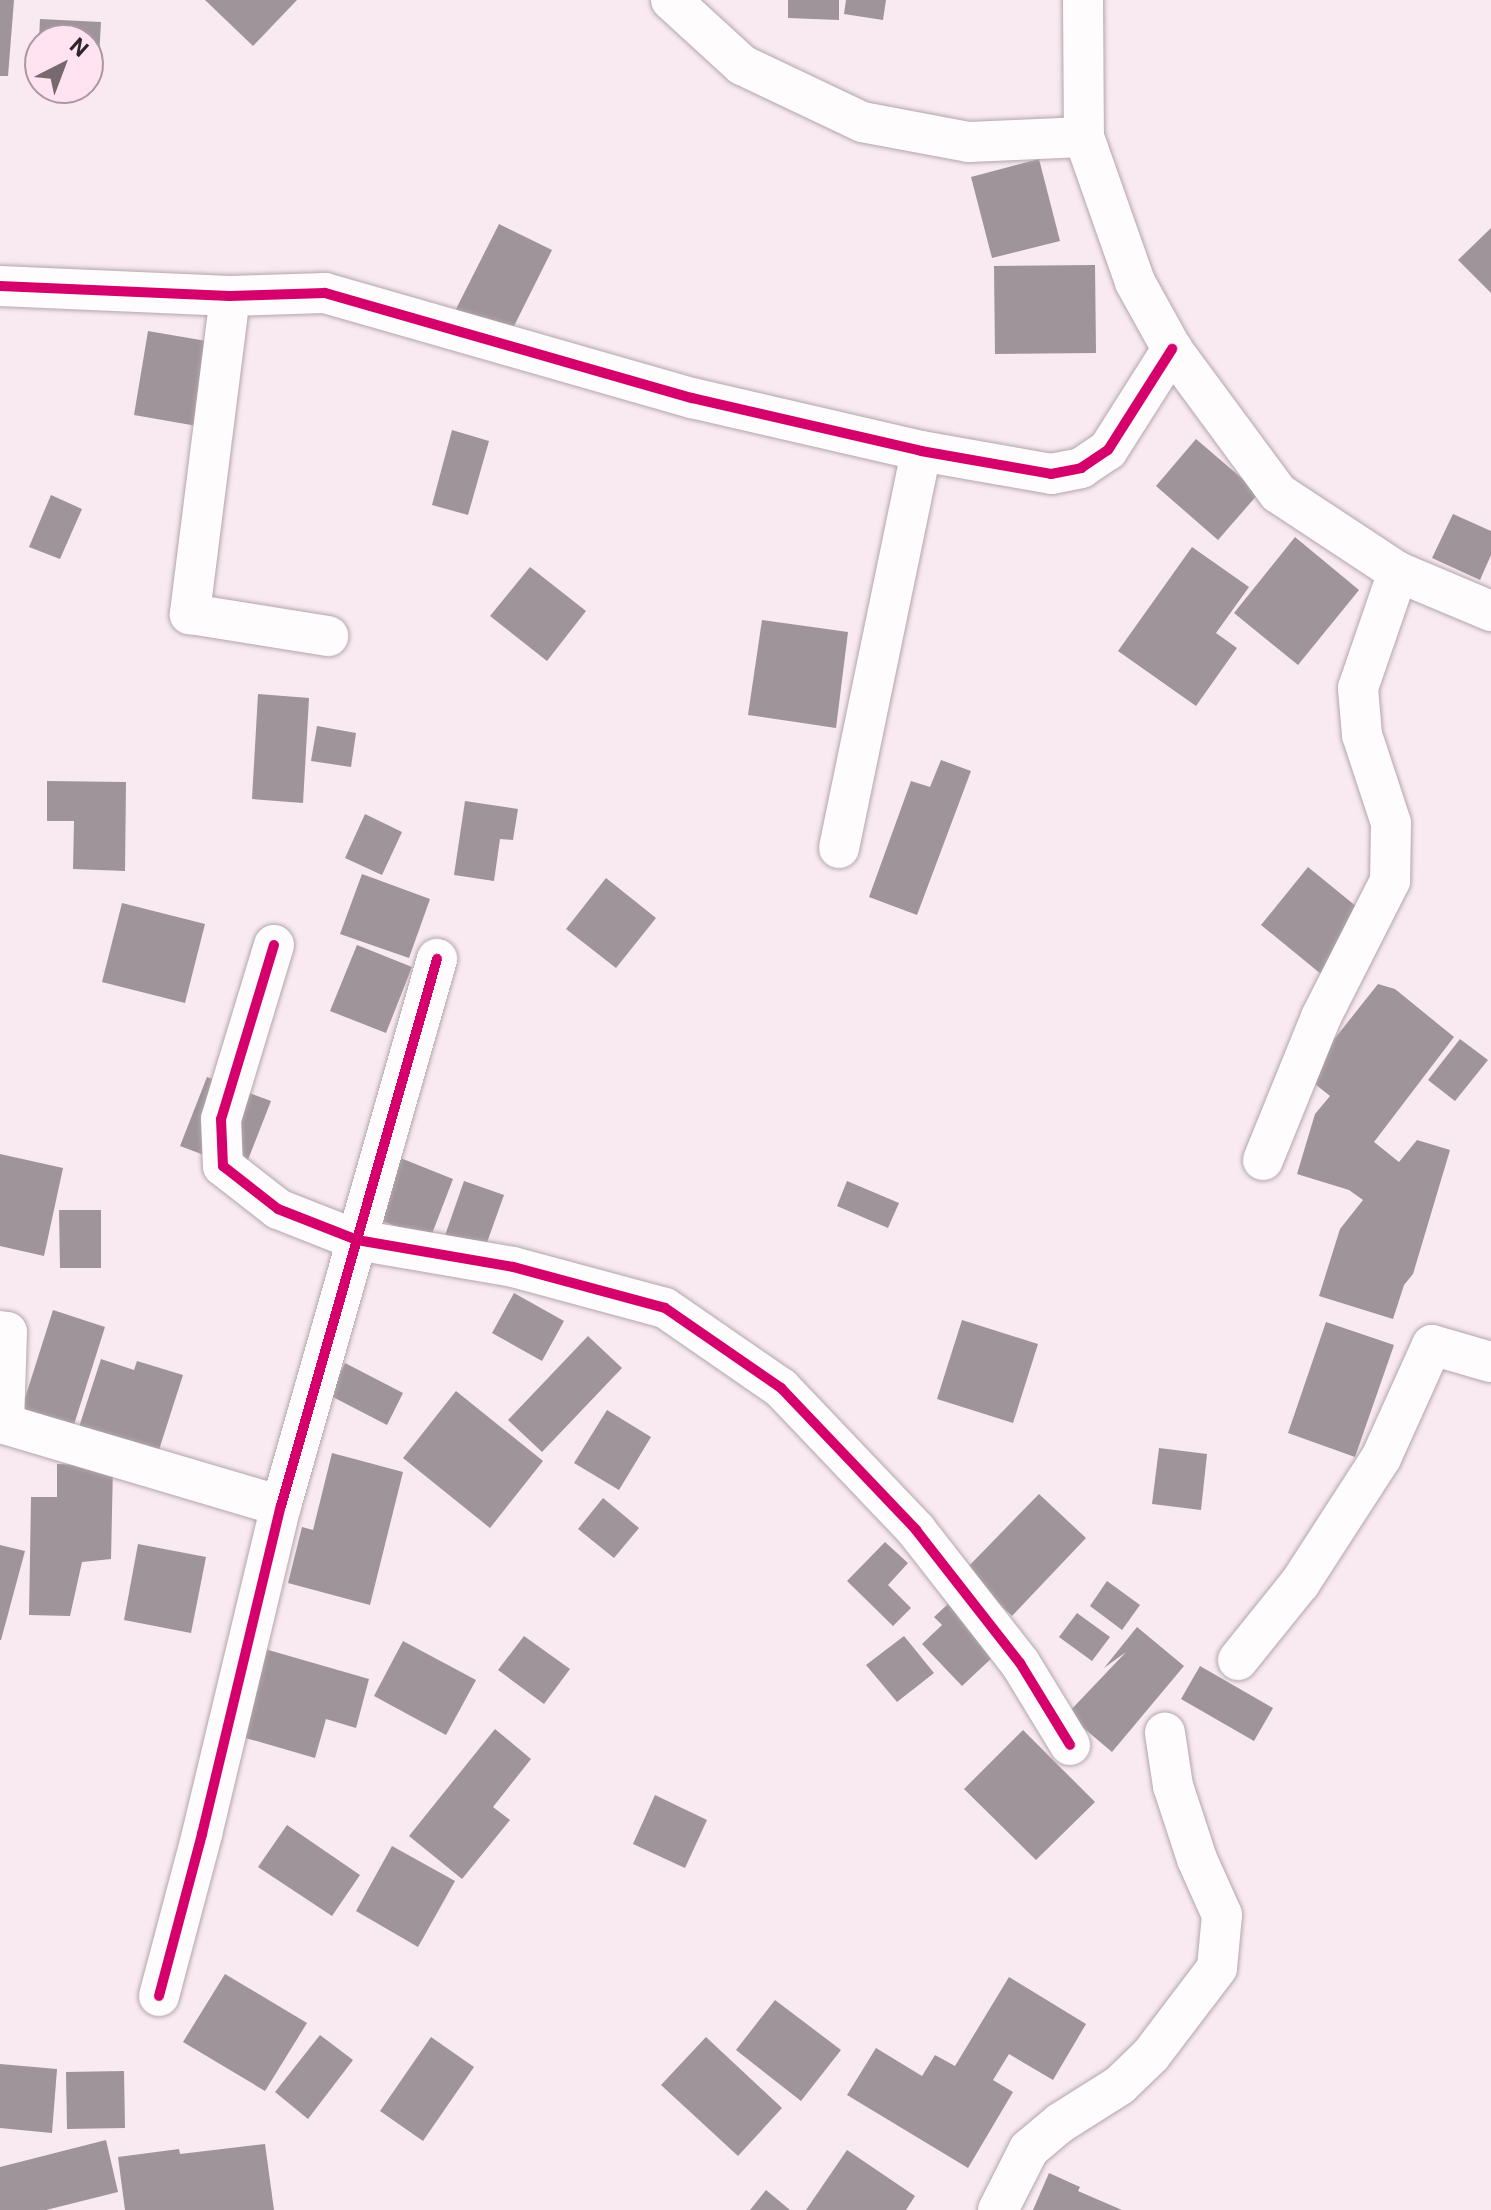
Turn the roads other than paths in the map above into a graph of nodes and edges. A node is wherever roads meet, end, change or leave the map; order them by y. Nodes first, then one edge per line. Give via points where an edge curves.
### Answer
1 (671, 0) edge
2 (1083, 0) edge
3 (1084, 137) junction
4 (0, 286) edge
5 (230, 296) junction
6 (1172, 349) junction
7 (921, 451) junction
8 (1398, 572) junction
9 (1491, 611) edge
10 (328, 636) dead end
11 (839, 848) dead end
12 (274, 945) dead end
13 (437, 959) dead end
14 (1263, 1160) dead end
15 (357, 1240) junction
16 (0, 1331) edge
17 (1491, 1362) edge
18 (281, 1506) junction
19 (1238, 1660) dead end
20 (1165, 1733) dead end
21 (1070, 1745) dead end
22 (159, 1996) dead end
23 (998, 2210) edge

1 - 3 street via 742,65 862,122 969,142
2 - 3 street
3 - 6 street via 1135,282
4 - 5 street
5 - 7 street via 325,293 692,398
5 - 10 street via 190,614
6 - 7 street via 1108,450 1081,468 1051,474
6 - 8 street via 1278,493
7 - 11 street
8 - 9 street
8 - 14 street via 1358,688 1362,735 1391,823 1390,881 1321,1017
12 - 15 street via 221,1119 223,1166 278,1209
13 - 15 street
15 - 18 street
15 - 21 street via 513,1267 665,1308 781,1388 916,1530 1020,1663
16 - 18 street via 7,1332 4,1424
17 - 19 street via 1432,1345 1381,1458 1300,1583
18 - 22 street
20 - 23 street via 1173,1786 1222,1915 1217,1968 1151,2055 1120,2085 1029,2149

